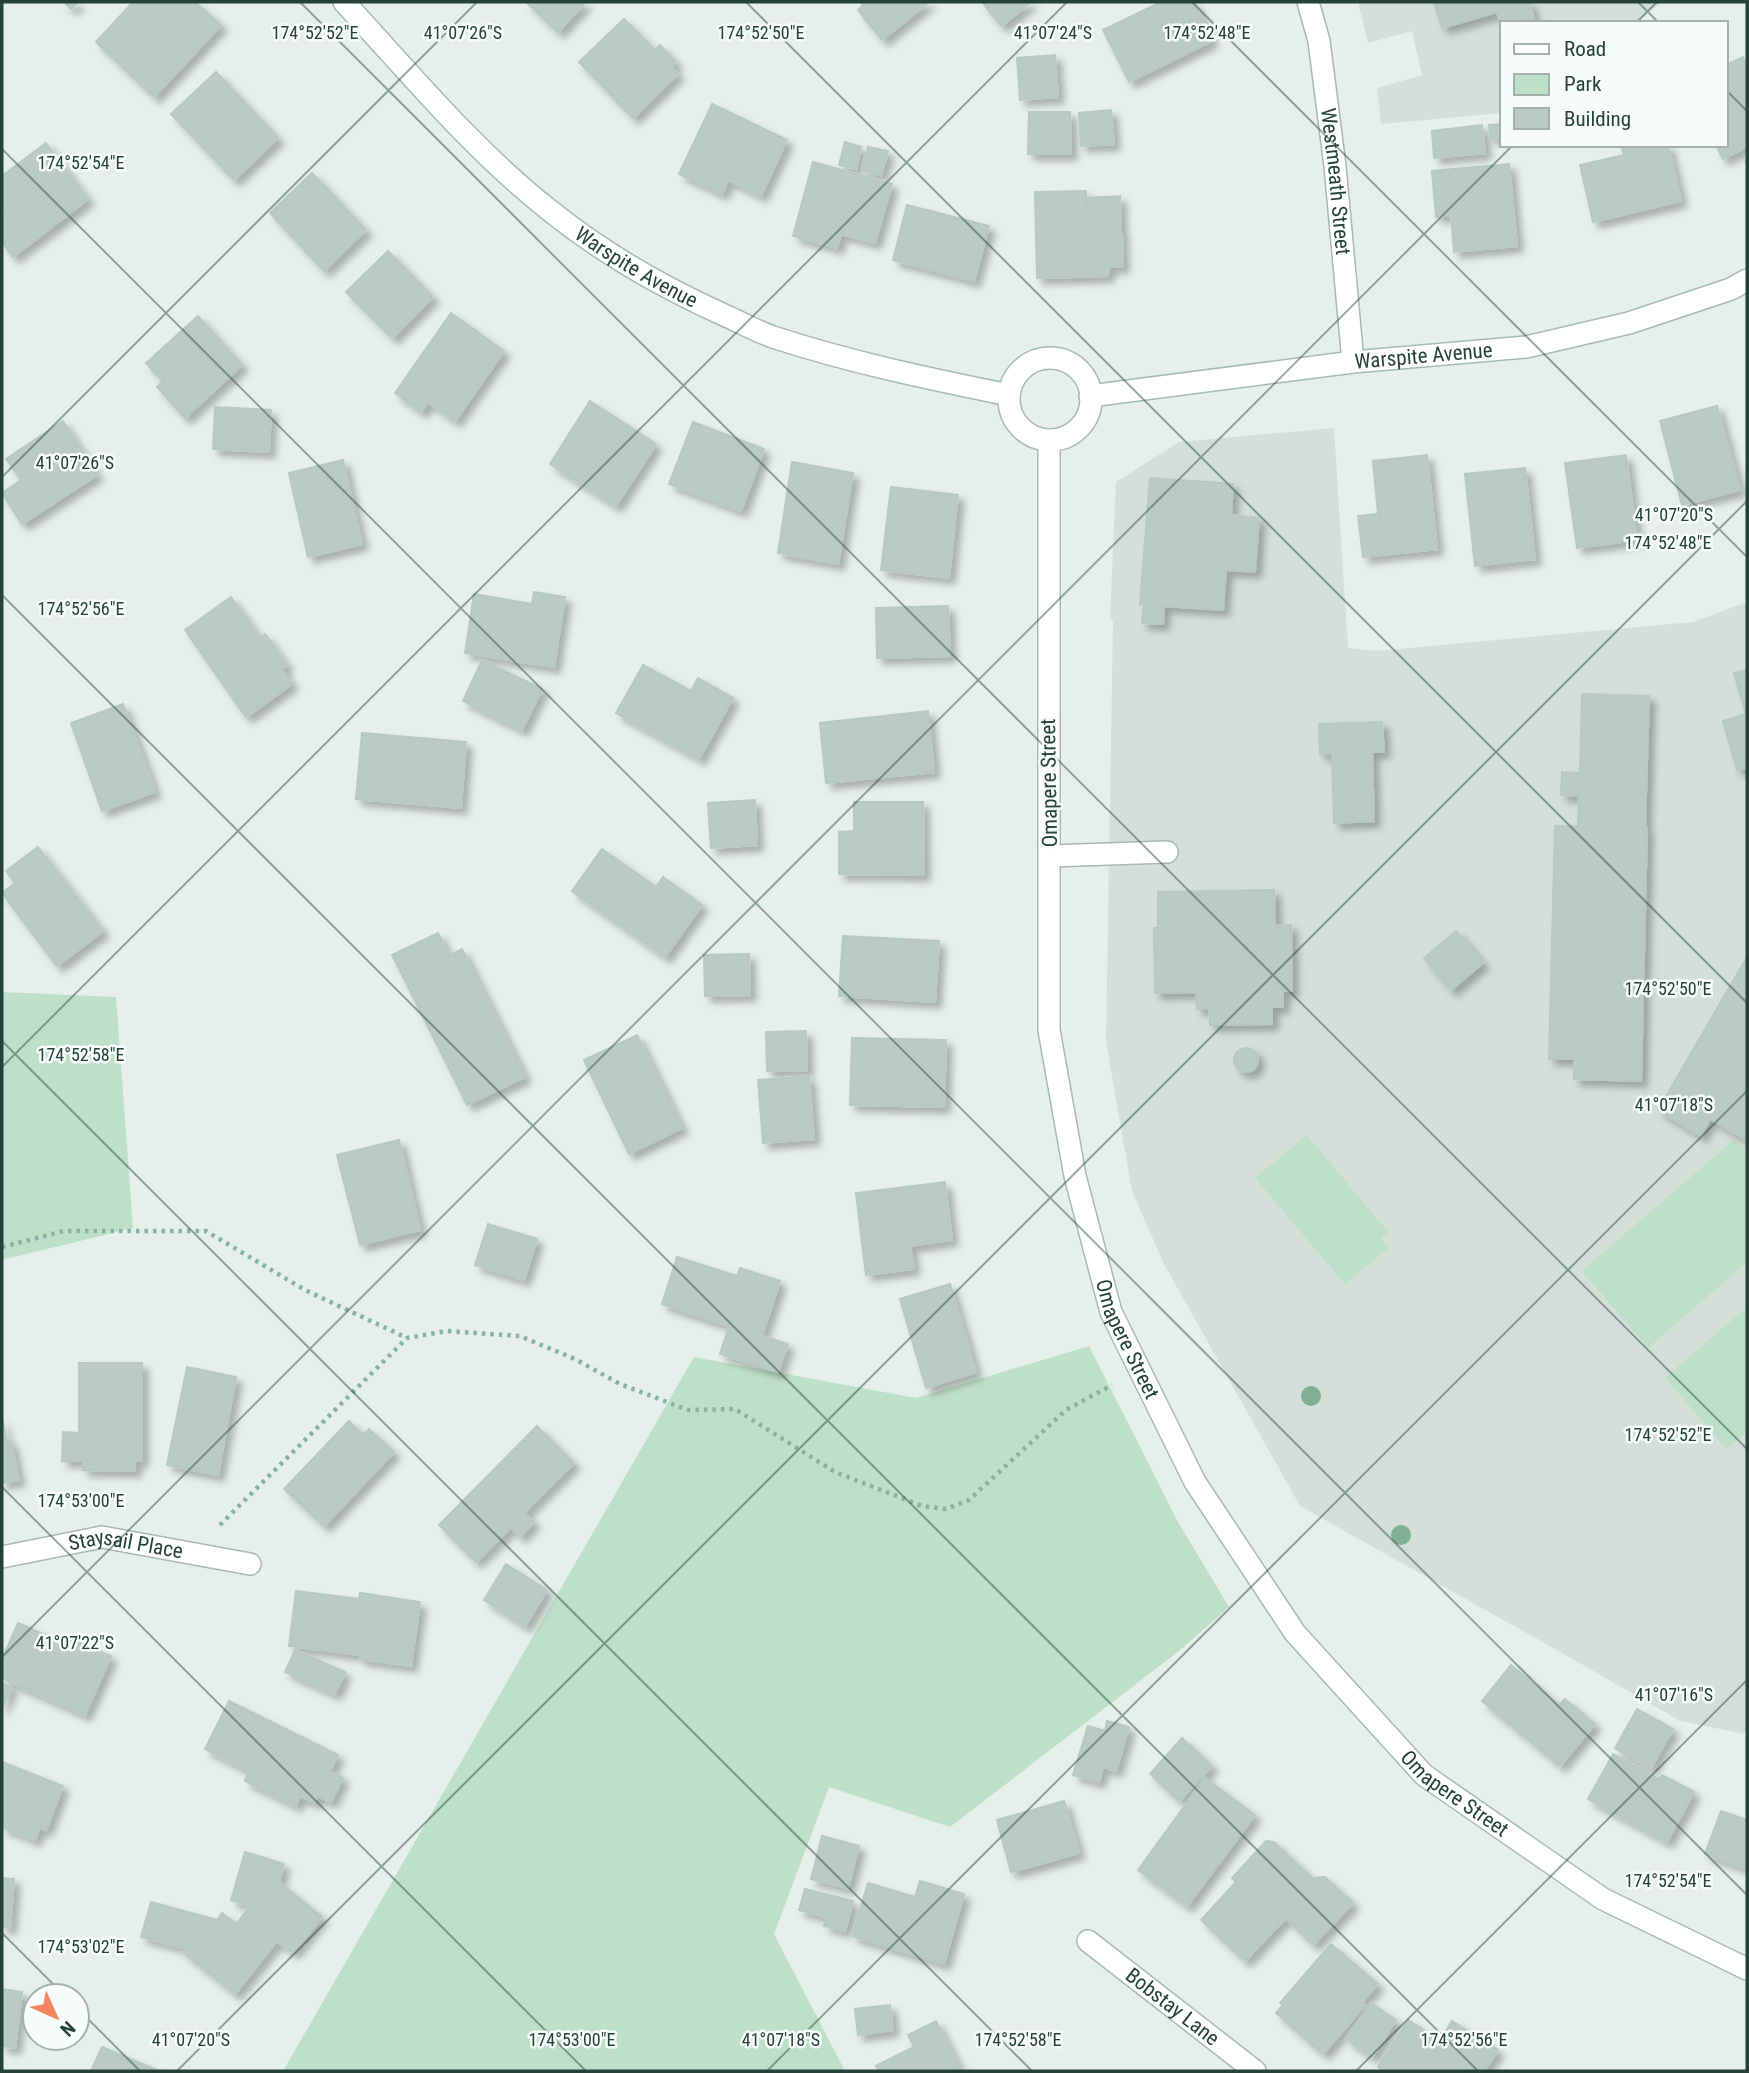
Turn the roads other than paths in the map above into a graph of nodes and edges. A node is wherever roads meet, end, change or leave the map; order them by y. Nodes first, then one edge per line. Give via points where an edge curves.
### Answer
1 (344, 2) edge
2 (1308, 2) edge
3 (1747, 280) edge
4 (1353, 362) junction
5 (1009, 396) junction
6 (1090, 396) junction
7 (1049, 440) junction
8 (1167, 852) dead end
9 (1050, 856) junction
10 (2, 1557) edge
11 (250, 1564) dead end
12 (1088, 1941) dead end
13 (1747, 1969) edge
14 (1255, 2071) edge

1 - 5 main road, Warspite Avenue via 504,170 547,209 613,256 686,298 771,336 911,375
2 - 4 main road, Westmeath Street via 1319,41 1335,166
3 - 4 main road, Warspite Avenue via 1629,323 1527,347
4 - 6 main road, Warspite Avenue
5 - 6 main road via 1019,371 1048,358 1077,368
5 - 7 main road via 1010,411 1022,429
6 - 7 main road via 1089,409 1078,428
7 - 9 main road, Omapere Street
8 - 9 main road
9 - 13 main road, Omapere Street via 1049,1030 1075,1176 1111,1312 1195,1482 1295,1633 1424,1775 1603,1899
10 - 11 main road, Staysail Place via 102,1537
12 - 14 main road, Bobstay Lane

